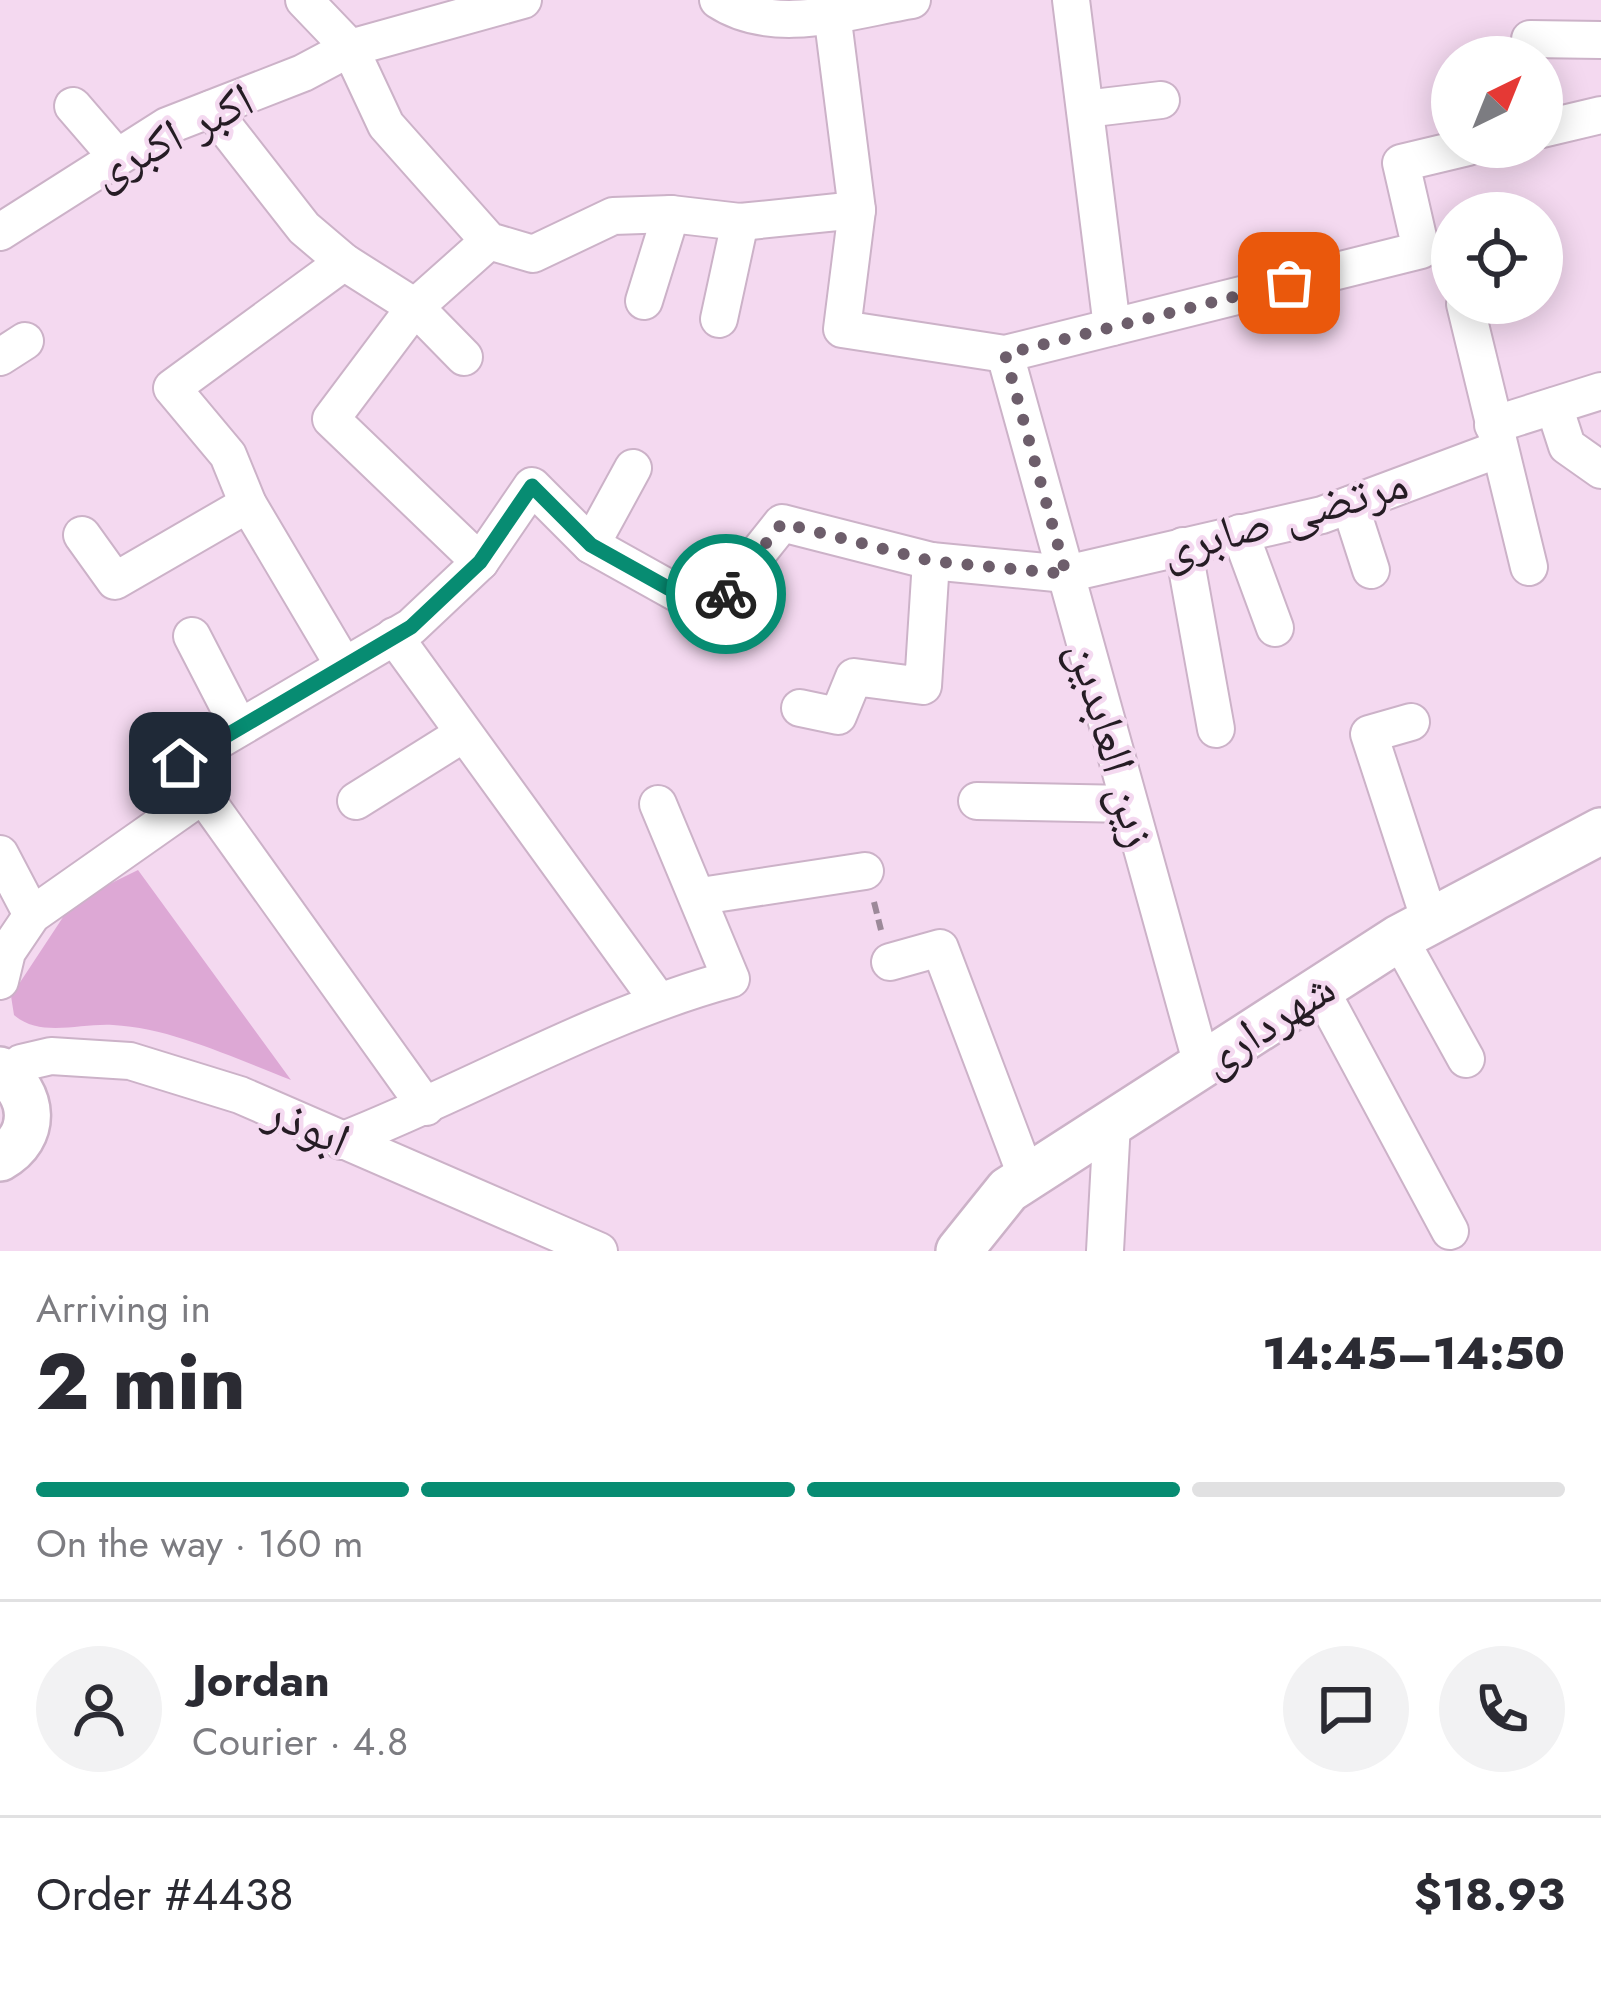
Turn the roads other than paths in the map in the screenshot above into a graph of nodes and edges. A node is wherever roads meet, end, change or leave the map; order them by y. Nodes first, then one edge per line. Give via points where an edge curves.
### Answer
1 (304, 0) edge
2 (523, 0) edge
3 (912, 0) edge
4 (1071, 0) edge
5 (732, 5) edge
6 (832, 13) junction
7 (1563, 39) edge
8 (1601, 40) edge
9 (350, 48) junction
10 (1161, 100) dead end
11 (73, 106) dead end
12 (211, 109) junction
13 (1084, 109) junction
14 (1601, 115) edge
15 (1563, 124) edge
16 (1431, 156) edge
17 (117, 157) junction
18 (856, 210) junction
19 (671, 214) junction
20 (740, 222) junction
21 (0, 232) edge
22 (489, 241) junction
23 (344, 262) junction
24 (644, 301) dead end
25 (415, 307) junction
26 (719, 319) dead end
27 (1470, 324) edge
28 (1112, 327) junction
29 (1005, 354) junction
30 (464, 357) dead end
31 (1601, 391) edge
32 (1554, 406) junction
33 (1496, 437) junction
34 (633, 468) dead end
35 (1601, 470) edge
36 (248, 504) junction
37 (1350, 505) junction
38 (1240, 533) junction
39 (82, 535) dead end
40 (591, 545) junction
41 (1183, 546) junction
42 (931, 561) junction
43 (480, 562) junction
44 (1529, 567) dead end
45 (1371, 571) dead end
46 (1066, 574) junction
47 (1275, 628) dead end
48 (192, 636) dead end
49 (394, 636) junction
50 (344, 666) junction
51 (800, 708) dead end
52 (1411, 722) dead end
53 (239, 727) junction
54 (1216, 729) dead end
55 (463, 734) junction
56 (200, 797) junction
57 (977, 800) dead end
58 (356, 801) dead end
59 (1130, 803) junction
60 (658, 804) dead end
61 (1601, 831) edge
62 (0, 854) edge
63 (865, 871) road end
64 (701, 896) junction
65 (32, 915) junction
66 (1414, 930) junction
67 (890, 962) road end
68 (0, 982) edge
69 (1319, 989) junction
70 (657, 999) junction
71 (2, 1058) edge
72 (1466, 1059) dead end
73 (1202, 1065) junction
74 (426, 1108) junction
75 (1112, 1123) junction
76 (340, 1141) junction
77 (0, 1158) edge
78 (1028, 1178) junction
79 (1450, 1232) dead end
80 (598, 1251) edge
81 (959, 1251) edge
82 (1105, 1251) edge

1 - 9 street
2 - 9 street, اکبر اکبری
3 - 6 street
4 - 13 street
5 - 6 street via 789,20
6 - 18 street
7 - 8 street
9 - 12 street, اکبر اکبری
9 - 22 street via 386,125
10 - 13 street
11 - 17 street
12 - 17 street, اکبر اکبری
12 - 23 street via 304,228
13 - 28 street
14 - 15 street
16 - 28 street via 1401,163 1421,250
17 - 21 street, اکبر اکبری
18 - 20 street
18 - 29 street via 842,329
19 - 20 street
19 - 22 street via 613,216 533,254
19 - 24 street
20 - 26 street
22 - 25 street
23 - 25 street
23 - 36 street via 172,388 228,455
25 - 30 street
25 - 43 street via 331,419
27 - 33 street
28 - 29 street
29 - 46 street, زین العابدین
31 - 32 street, مرتضی صابری
32 - 33 street, مرتضی صابری
32 - 35 street via 1568,446
33 - 37 street, مرتضی صابری
33 - 44 street
34 - 40 street
36 - 39 street via 115,581
36 - 50 street
37 - 38 street, مرتضی صابری
37 - 45 street
38 - 41 street, مرتضی صابری
38 - 47 street
40 - 42 street, مرتضی صابری via 711,612 782,523
40 - 43 street via 532,486
41 - 46 street, مرتضی صابری
41 - 54 street
42 - 46 street, مرتضی صابری
42 - 51 street via 922,686 854,677 838,716
43 - 49 street
46 - 59 street, زین العابدین
48 - 53 street
49 - 50 street
49 - 55 street
50 - 53 street
52 - 66 street via 1369,734
53 - 56 street via 180,763
55 - 58 street
55 - 70 street
56 - 65 street
56 - 74 street
57 - 59 street
59 - 73 street, زین العابدین
60 - 64 street
61 - 66 main road, شهرداری
62 - 65 street
63 - 64 street
64 - 70 street via 731,979
65 - 68 street via 7,952
66 - 69 main road, شهرداری
66 - 72 street
67 - 78 street via 940,948
69 - 73 main road, شهرداری
69 - 79 street
70 - 74 street
71 - 76 street, ابوذر via 130,1060 240,1095
71 - 77 main road via 25,1095 28,1124 15,1150
73 - 75 main road, شهرداری
74 - 76 street
75 - 78 main road, شهرداری
75 - 82 street
76 - 80 street, ابوذر
78 - 81 main road, شهرداری via 1008,1190

